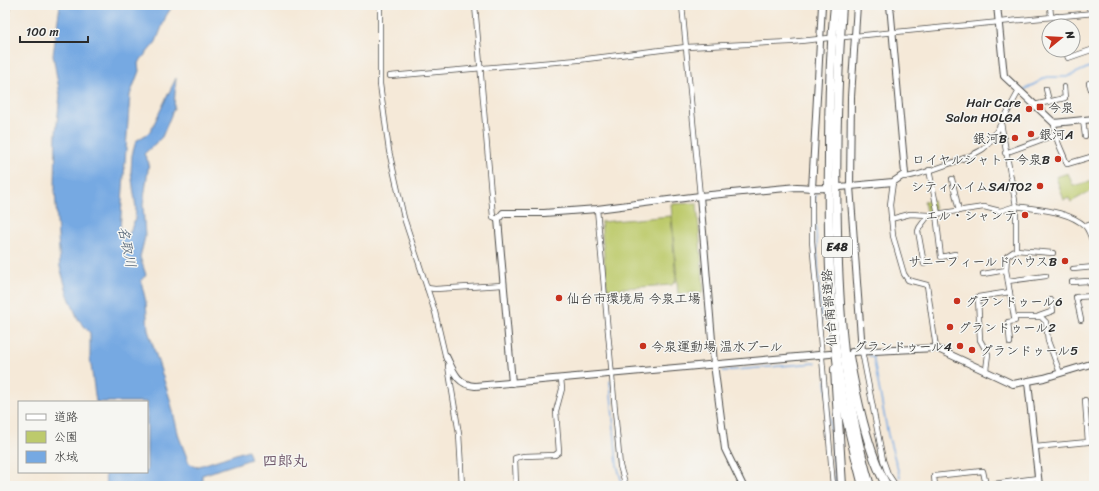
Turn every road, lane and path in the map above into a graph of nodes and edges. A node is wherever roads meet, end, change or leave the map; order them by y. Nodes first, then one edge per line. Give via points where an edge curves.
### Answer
1 (8, 5) edge
2 (380, 5) edge
3 (475, 5) edge
4 (682, 5) edge
5 (822, 5) edge
6 (835, 5) edge
7 (842, 5) edge
8 (857, 5) edge
9 (890, 5) edge
10 (997, 5) edge
11 (1050, 5) edge
12 (1088, 5) edge
13 (1092, 13) edge
14 (1057, 16) joint
15 (1051, 17) junction
16 (5, 19) edge
17 (999, 23) junction
18 (893, 32) junction
19 (854, 35) junction
20 (844, 37) dead end
21 (829, 38) dead end
22 (819, 40) junction
23 (686, 46) junction
24 (1094, 49) edge
25 (1081, 54) edge
26 (480, 68) junction
27 (390, 76) dead end
28 (1089, 83) dead end
29 (1064, 87) dead end
30 (1046, 89) dead end
31 (1019, 91) junction
32 (1093, 93) edge
33 (1094, 99) edge
34 (1049, 101) junction
35 (1034, 105) junction
36 (1094, 118) edge
37 (1083, 120) junction
38 (1001, 123) junction
39 (1054, 123) junction
40 (1054, 136) junction
41 (1085, 136) dead end
42 (1006, 153) junction
43 (1094, 156) edge
44 (929, 170) junction
45 (902, 177) junction
46 (952, 179) dead end
47 (892, 182) junction
48 (850, 186) junction
49 (840, 187) dead end
50 (825, 188) dead end
51 (812, 189) junction
52 (700, 196) junction
53 (1016, 206) junction
54 (597, 209) junction
55 (959, 211) junction
56 (937, 214) junction
57 (928, 215) junction
58 (498, 219) junction
59 (891, 219) junction
60 (1094, 223) edge
61 (1086, 226) junction
62 (1094, 246) edge
63 (1016, 250) junction
64 (1053, 253) dead end
65 (955, 254) dead end
66 (924, 264) dead end
67 (1094, 267) edge
68 (1073, 269) dead end
69 (1006, 270) junction
70 (983, 274) dead end
71 (1046, 276) dead end
72 (838, 280) junction
73 (1008, 281) junction
74 (1072, 282) dead end
75 (504, 285) junction
76 (1094, 286) edge
77 (427, 288) junction
78 (1010, 292) junction
79 (1094, 296) edge
80 (1051, 300) dead end
81 (1014, 317) junction
82 (1037, 317) junction
83 (1080, 320) dead end
84 (835, 339) junction
85 (1010, 343) dead end
86 (936, 348) junction
87 (862, 351) junction
88 (852, 352) dead end
89 (830, 354) dead end
90 (821, 355) junction
91 (446, 356) junction
92 (714, 364) junction
93 (1094, 364) edge
94 (986, 370) junction
95 (612, 374) junction
96 (1060, 374) junction
97 (561, 380) junction
98 (1028, 382) junction
99 (512, 383) junction
100 (1085, 400) dead end
101 (1035, 447) junction
102 (1038, 478) junction
103 (462, 486) edge
104 (516, 486) edge
105 (626, 486) edge
106 (744, 486) edge
107 (833, 486) edge
108 (842, 486) edge
109 (863, 486) edge
110 (870, 486) edge
111 (887, 486) edge
112 (896, 486) edge
113 (934, 486) edge
114 (1039, 486) edge

1 - 16 street
2 - 77 street via 380,84 389,151 404,218
3 - 26 street
4 - 23 street
5 - 22 street
6 - 84 highway, 仙台南部道路 / E48 via 828,180
7 - 72 highway, 仙台南部道路 / E48 via 835,181
8 - 19 street
9 - 18 street
10 - 17 street
11 - 15 street
12 - 13 street
13 - 14 street
14 - 15 street
15 - 17 street
17 - 18 street
17 - 31 street via 1004,76
18 - 19 street
18 - 45 street via 904,157 905,174
19 - 20 street
19 - 48 street
21 - 22 street
22 - 23 street
22 - 51 street
23 - 26 street via 578,60
23 - 52 street
24 - 25 street
26 - 27 street
26 - 58 street via 493,217
28 - 32 street
29 - 34 street via 1065,98
30 - 34 street
31 - 35 street
31 - 38 street
32 - 33 street
34 - 35 street
35 - 39 street
36 - 37 street
37 - 39 street
37 - 41 street
38 - 42 street
38 - 44 street via 984,148
39 - 40 street
40 - 42 street
40 - 43 street via 1061,146 1067,164
42 - 53 street
44 - 45 street
44 - 56 street
45 - 47 street
46 - 55 street
47 - 48 street
47 - 59 street
48 - 49 street
48 - 87 street
50 - 51 street
51 - 52 street via 802,187
51 - 90 street via 812,241
52 - 54 street
52 - 92 street
53 - 55 street via 1000,211 984,207
53 - 61 street via 1054,212
53 - 63 street
54 - 58 street via 503,213
54 - 95 street
55 - 56 street
56 - 57 street
56 - 65 street via 941,256
57 - 59 street via 910,214
57 - 66 street via 918,230
58 - 75 street
59 - 86 street via 904,274 908,280 927,285
60 - 61 street
61 - 62 street
63 - 64 street
63 - 69 street via 1007,256
67 - 68 street
69 - 70 street
69 - 73 street
71 - 73 street
72 - 110 highway, 仙台南部道路 / E48 via 848,382
72 - 111 highway via 855,386 871,445
73 - 78 street
74 - 76 street via 1088,280
75 - 77 street
75 - 99 street
77 - 91 street
78 - 81 street
78 - 94 street via 978,297 980,340 988,354
79 - 83 street via 1076,298
80 - 82 street via 1053,311
81 - 82 street
81 - 85 street via 1015,321 1008,322
82 - 96 street via 1046,322 1048,340
84 - 108 highway via 834,383
84 - 109 highway, 仙台南部道路 / E48 via 848,423
86 - 87 street
86 - 94 street
87 - 88 street
87 - 112 street via 883,460
89 - 90 street
90 - 92 street
90 - 107 street
91 - 99 street via 456,377 468,386
91 - 103 street via 455,401
92 - 95 street
92 - 106 street via 725,449
93 - 96 street
94 - 98 street via 1013,384
95 - 97 street
95 - 105 street via 620,466
96 - 98 street
97 - 99 street
97 - 104 street via 562,389 556,411 559,452 555,455 516,458
98 - 101 street
100 - 101 street via 1088,442
101 - 102 street
102 - 113 street via 986,485 983,471 934,476
102 - 114 street

